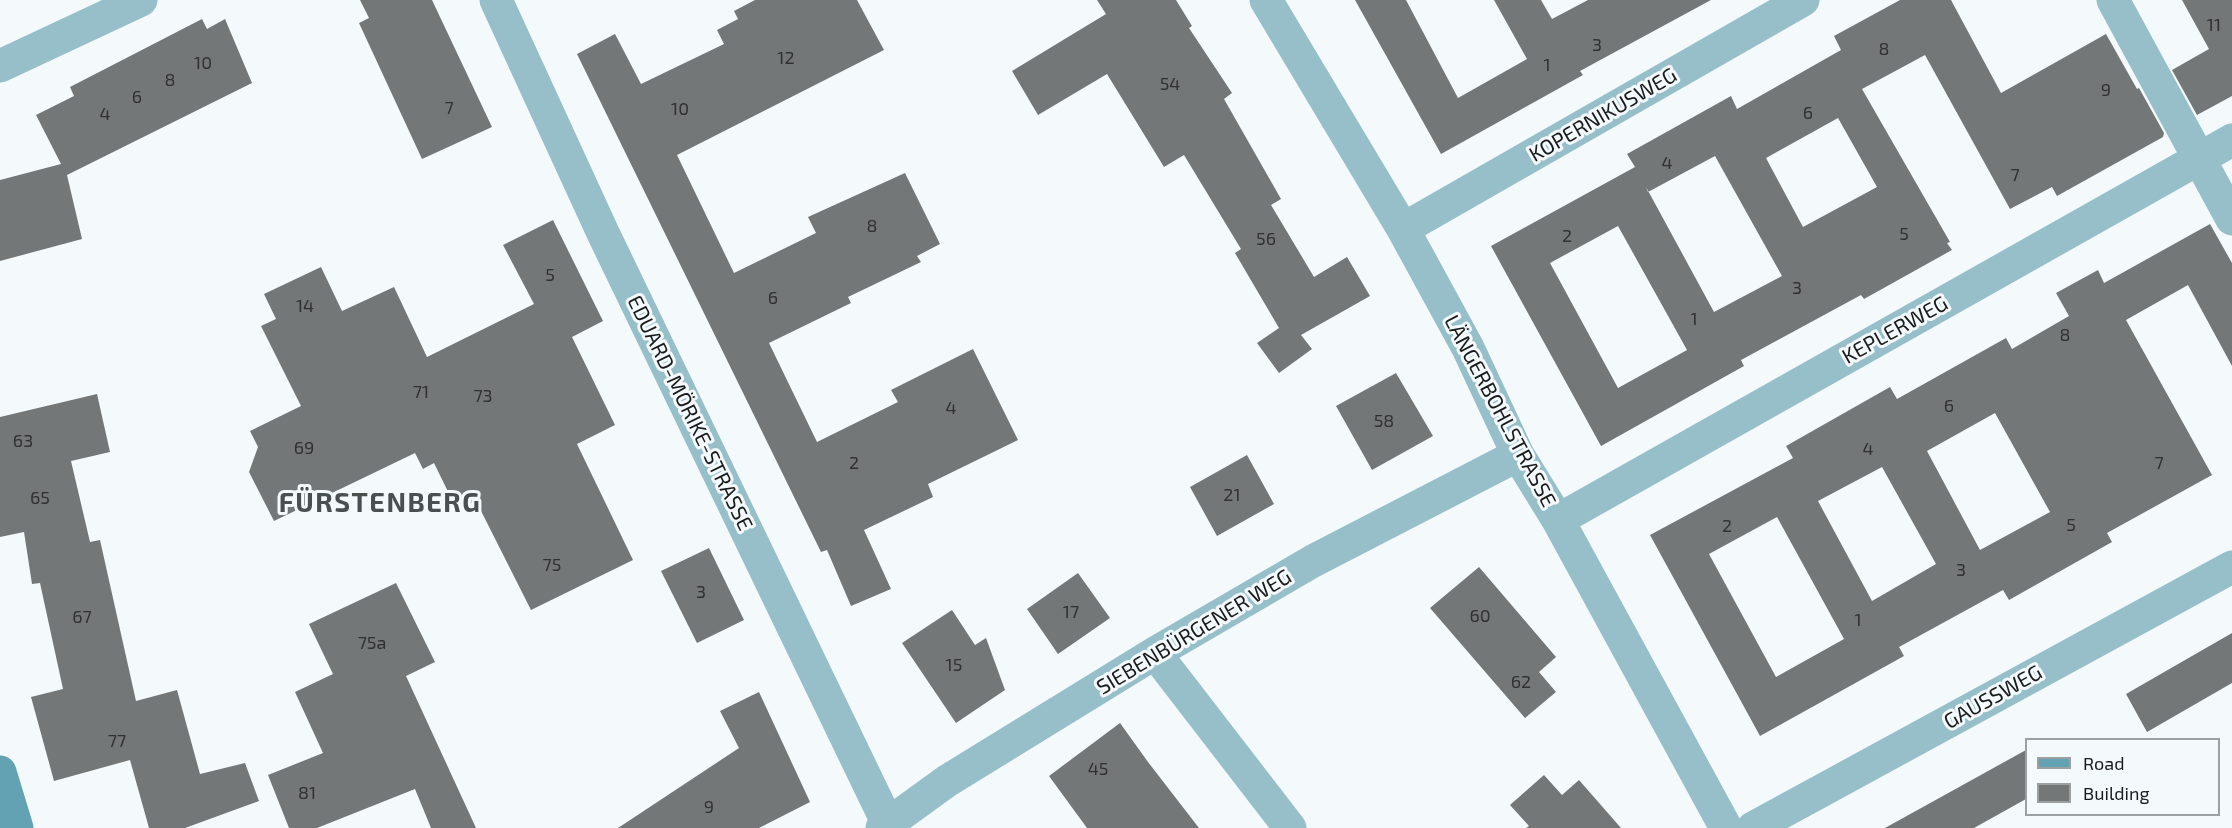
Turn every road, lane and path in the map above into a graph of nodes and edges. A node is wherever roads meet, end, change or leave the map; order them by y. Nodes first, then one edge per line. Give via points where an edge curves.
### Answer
1 (141, 0) edge
2 (496, 0) edge
3 (1266, 0) edge
4 (1803, 0) edge
5 (2113, 0) edge
6 (0, 66) edge
7 (2232, 140) edge
8 (2198, 160) junction
9 (2232, 219) edge
10 (1403, 230) junction
11 (1518, 455) junction
12 (1558, 520) junction
13 (2232, 567) edge
14 (1155, 653) junction
15 (0, 772) edge
16 (885, 826) edge
17 (17, 828) edge
18 (1290, 828) edge
19 (1726, 828) edge
20 (1753, 828) edge

1 - 6 street
2 - 16 street, EDUARD-MÖRIKE-STRASSE
3 - 10 street, LÄNGERBOHLSTRASSE
4 - 10 street, KOPERNIKUSWEG
5 - 8 street
7 - 8 street, KEPLERWEG
8 - 9 street
8 - 12 street, KEPLERWEG
10 - 11 street, LÄNGERBOHLSTRASSE via 1468,348
11 - 12 street, LÄNGERBOHLSTRASSE
11 - 14 street, SIEBENBÜRGENER WEG via 1313,561
12 - 19 street, LÄNGERBOHLSTRASSE
13 - 20 street, GAUSSWEG
14 - 16 street, SIEBENBÜRGENER WEG via 946,781
14 - 18 street
15 - 17 main road

